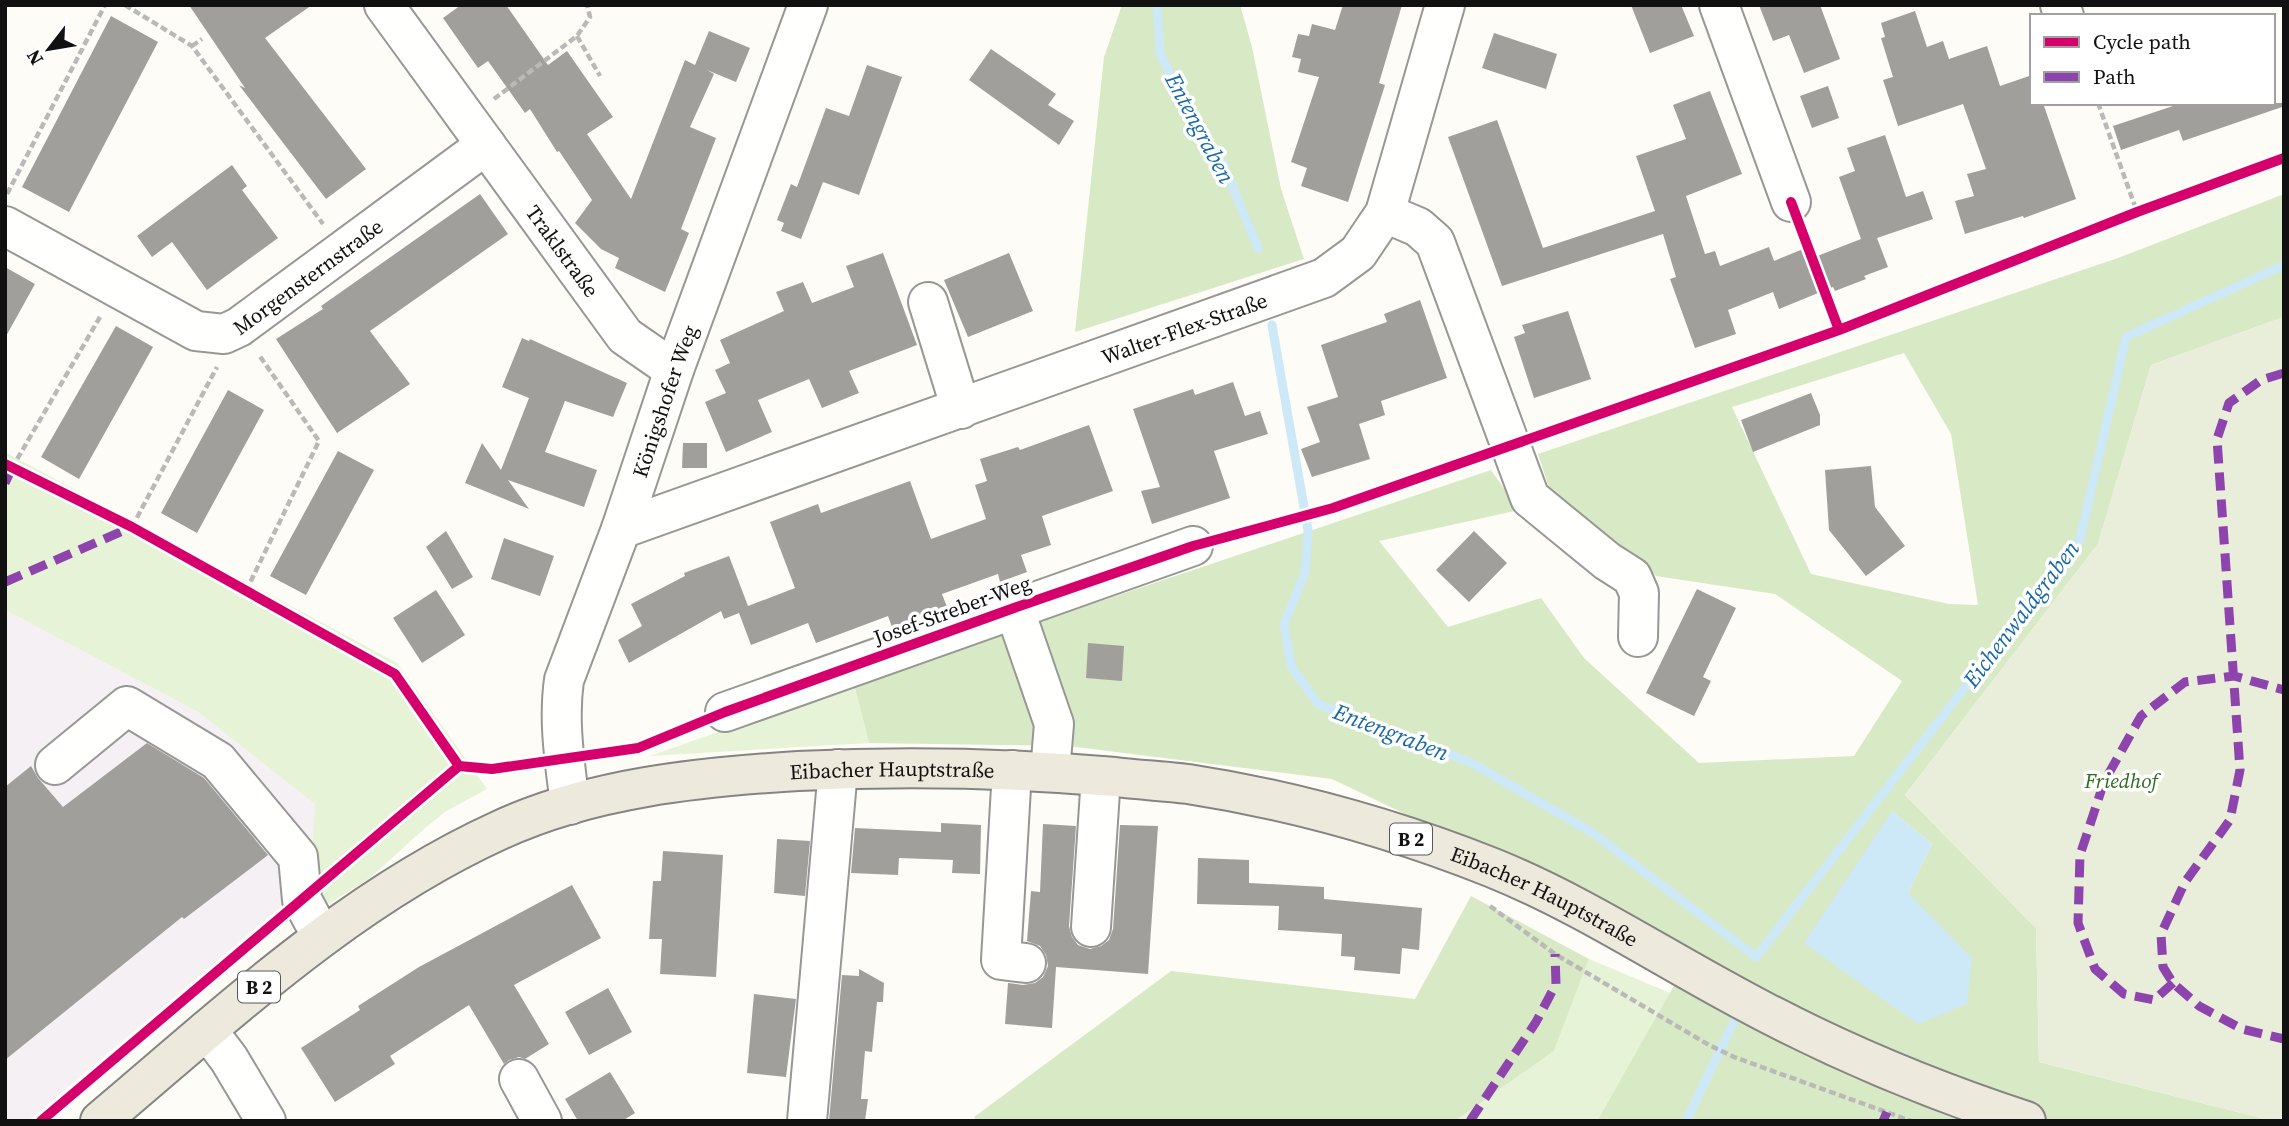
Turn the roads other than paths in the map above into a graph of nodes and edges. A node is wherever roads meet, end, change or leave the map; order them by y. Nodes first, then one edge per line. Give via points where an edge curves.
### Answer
1 (384, 5) edge
2 (807, 5) edge
3 (1444, 5) edge
4 (1718, 5) edge
5 (477, 131) junction
6 (1791, 202) dead end
7 (1385, 212) junction
8 (5, 226) edge
9 (928, 302) dead end
10 (674, 370) junction
11 (961, 409) junction
12 (621, 529) junction
13 (1193, 546) dead end
14 (1014, 608) junction
15 (1638, 637) dead end
16 (725, 712) dead end
17 (55, 765) dead end
18 (838, 769) junction
19 (1012, 770) junction
20 (1051, 772) junction
21 (1101, 776) junction
22 (570, 805) junction
23 (1091, 927) dead end
24 (322, 937) junction
25 (1026, 963) dead end
26 (207, 1030) junction
27 (519, 1079) dead end
28 (100, 1121) edge
29 (266, 1121) edge
30 (542, 1121) edge
31 (807, 1121) edge
32 (2026, 1121) edge

1 - 5 street, Traklstraße
2 - 10 street, Königshofer Weg
3 - 7 street, Walter-Flex-Straße
4 - 6 street
5 - 8 street, Morgensternstraße via 342,250 232,330 196,331
5 - 10 street, Traklstraße via 625,336
7 - 11 street, Walter-Flex-Straße via 1358,253 1324,278
7 - 15 street via 1418,227 1435,242 1530,498 1632,577 1639,593
9 - 11 street
10 - 12 street, Königshofer Weg
11 - 12 street, Walter-Flex-Straße
12 - 22 street, Königshofer Weg via 564,680 561,729
13 - 14 street, Josef-Streber-Weg
14 - 16 street, Josef-Streber-Weg
14 - 20 street via 1054,724
17 - 24 street via 127,706 218,761 298,856 302,900
18 - 19 main road, Eibacher Hauptstraße / B 2
18 - 22 main road, Eibacher Hauptstraße / B 2 via 667,783
18 - 31 street
19 - 20 main road, Eibacher Hauptstraße / B 2
19 - 25 street via 1001,960
20 - 21 main road, Eibacher Hauptstraße / B 2
21 - 23 street
21 - 32 main road, Eibacher Hauptstraße / B 2 via 1186,784 1352,820 1495,869 1561,900 1742,1000 1885,1069
22 - 24 main road, Eibacher Hauptstraße / B 2 via 525,819 457,851
24 - 26 main road, Eibacher Hauptstraße / B 2
26 - 28 main road, Eibacher Hauptstraße / B 2
26 - 29 street
27 - 30 street

